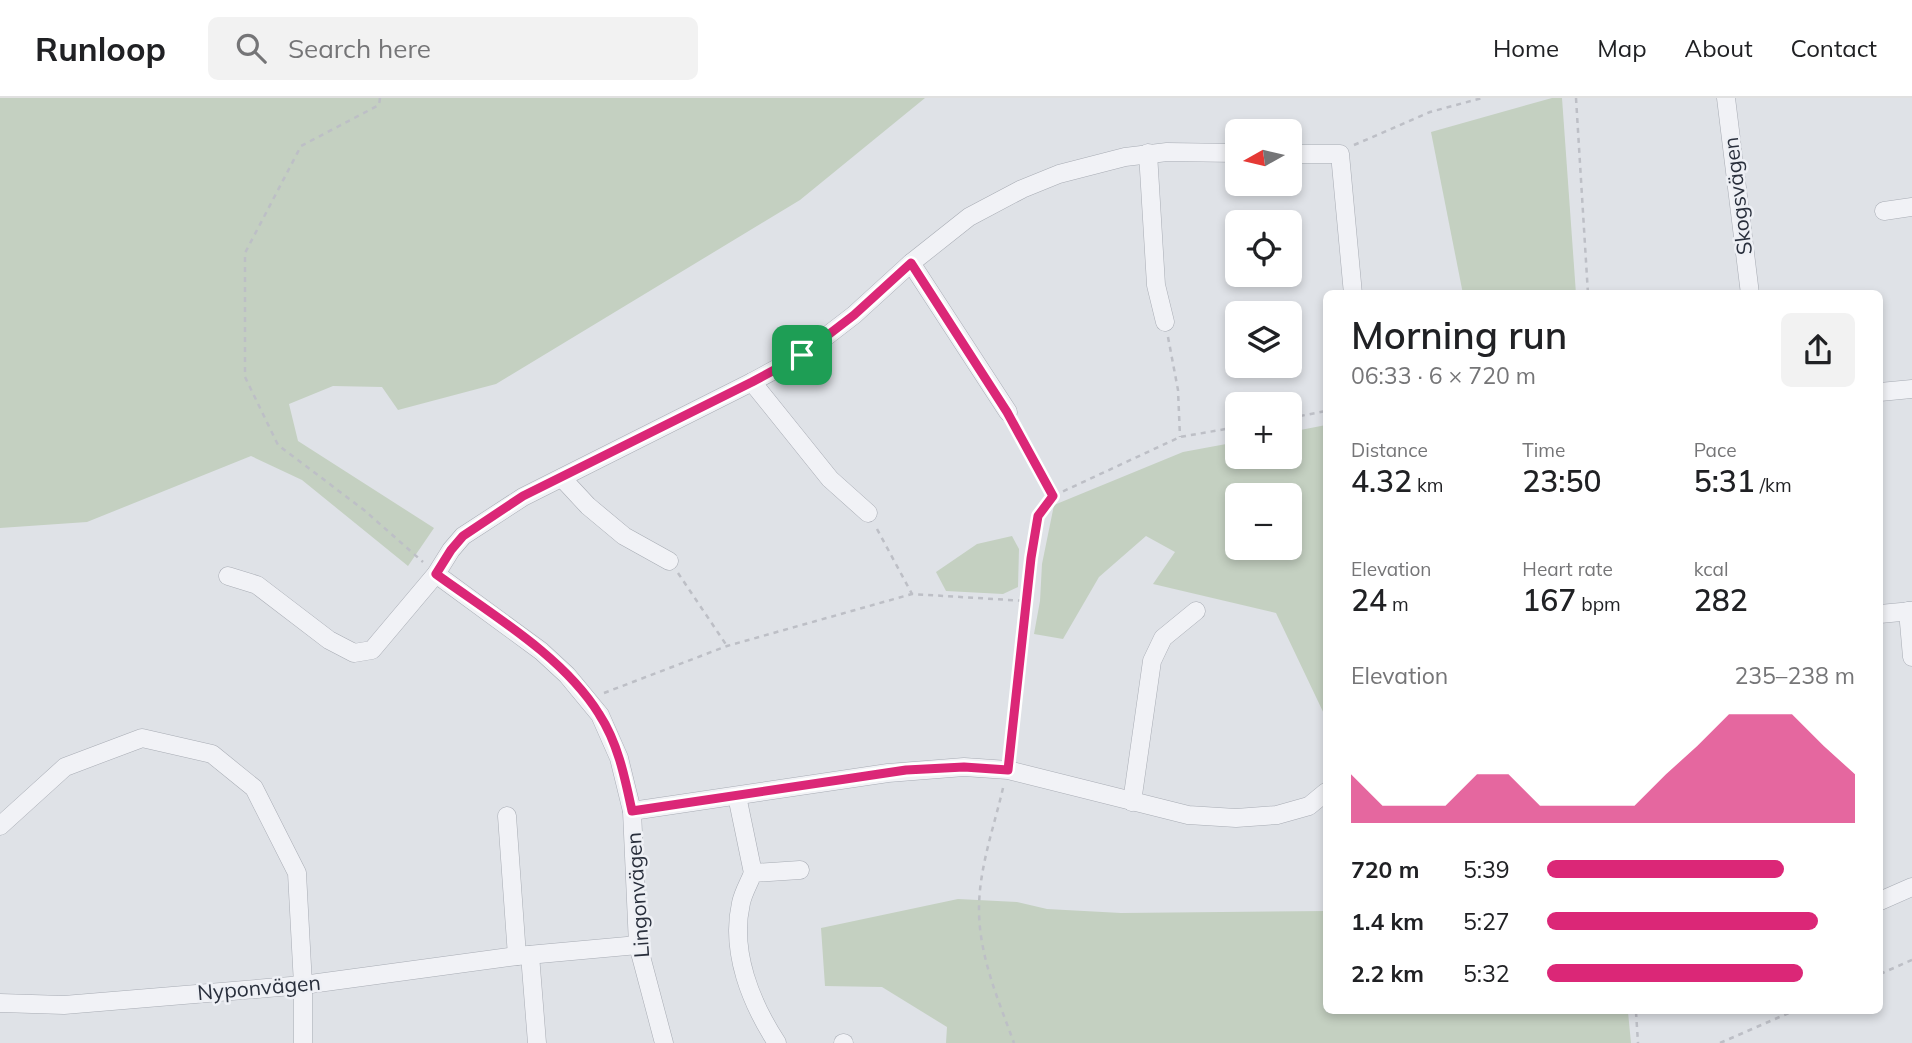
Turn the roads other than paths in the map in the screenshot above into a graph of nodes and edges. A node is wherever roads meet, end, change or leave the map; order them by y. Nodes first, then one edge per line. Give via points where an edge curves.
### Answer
1 (1726, 98) edge
2 (1148, 153) junction
3 (1225, 153) edge
4 (1302, 154) edge
5 (1912, 207) edge
6 (1884, 211) dead end
7 (911, 263) junction
8 (1353, 290) edge
9 (1750, 290) edge
10 (1165, 322) road end
11 (752, 382) junction
12 (1912, 389) edge
13 (1883, 392) edge
14 (1007, 412) road end
15 (562, 478) junction
16 (867, 513) road end
17 (669, 561) road end
18 (436, 574) junction
19 (228, 576) dead end
20 (1196, 611) dead end
21 (1910, 611) edge
22 (1883, 614) edge
23 (1912, 657) edge
24 (1323, 794) edge
25 (737, 796) junction
26 (1132, 802) junction
27 (632, 811) junction
28 (507, 816) dead end
29 (0, 826) edge
30 (800, 870) dead end
31 (753, 873) junction
32 (1912, 887) edge
33 (1883, 900) edge
34 (638, 945) junction
35 (524, 955) junction
36 (303, 985) junction
37 (0, 1003) edge
38 (303, 1043) edge
39 (537, 1043) edge
40 (664, 1043) edge
41 (777, 1043) edge

1 - 9 street, Skogsvägen
2 - 3 street
2 - 7 street via 1059,174 1022,189 969,217
2 - 10 street via 1156,285
4 - 8 street via 1340,155
5 - 6 street
7 - 11 street via 802,355
7 - 14 street
11 - 15 street
11 - 16 street via 830,479
12 - 13 street
15 - 17 street via 624,536
15 - 18 street via 523,496 463,536
18 - 19 street via 372,650 354,653 329,640 257,585
18 - 27 street, Lingonvägen via 541,651 588,699 619,758
20 - 26 street via 1163,638 1152,660
21 - 22 street
21 - 23 street
24 - 26 street via 1309,806 1277,815 1236,818 1188,815
25 - 26 street via 906,770 964,767 1008,770
25 - 27 street
25 - 31 street
27 - 34 street, Lingonvägen
28 - 35 street
29 - 36 street via 65,767 142,738 212,754 254,788 297,873
30 - 31 street
31 - 41 street via 738,922 741,964 762,1020
32 - 33 street
34 - 35 street, Nyponvägen
34 - 40 street, Lingonvägen
35 - 36 street, Nyponvägen
35 - 39 street
36 - 37 street, Nyponvägen via 64,1005
36 - 38 street

